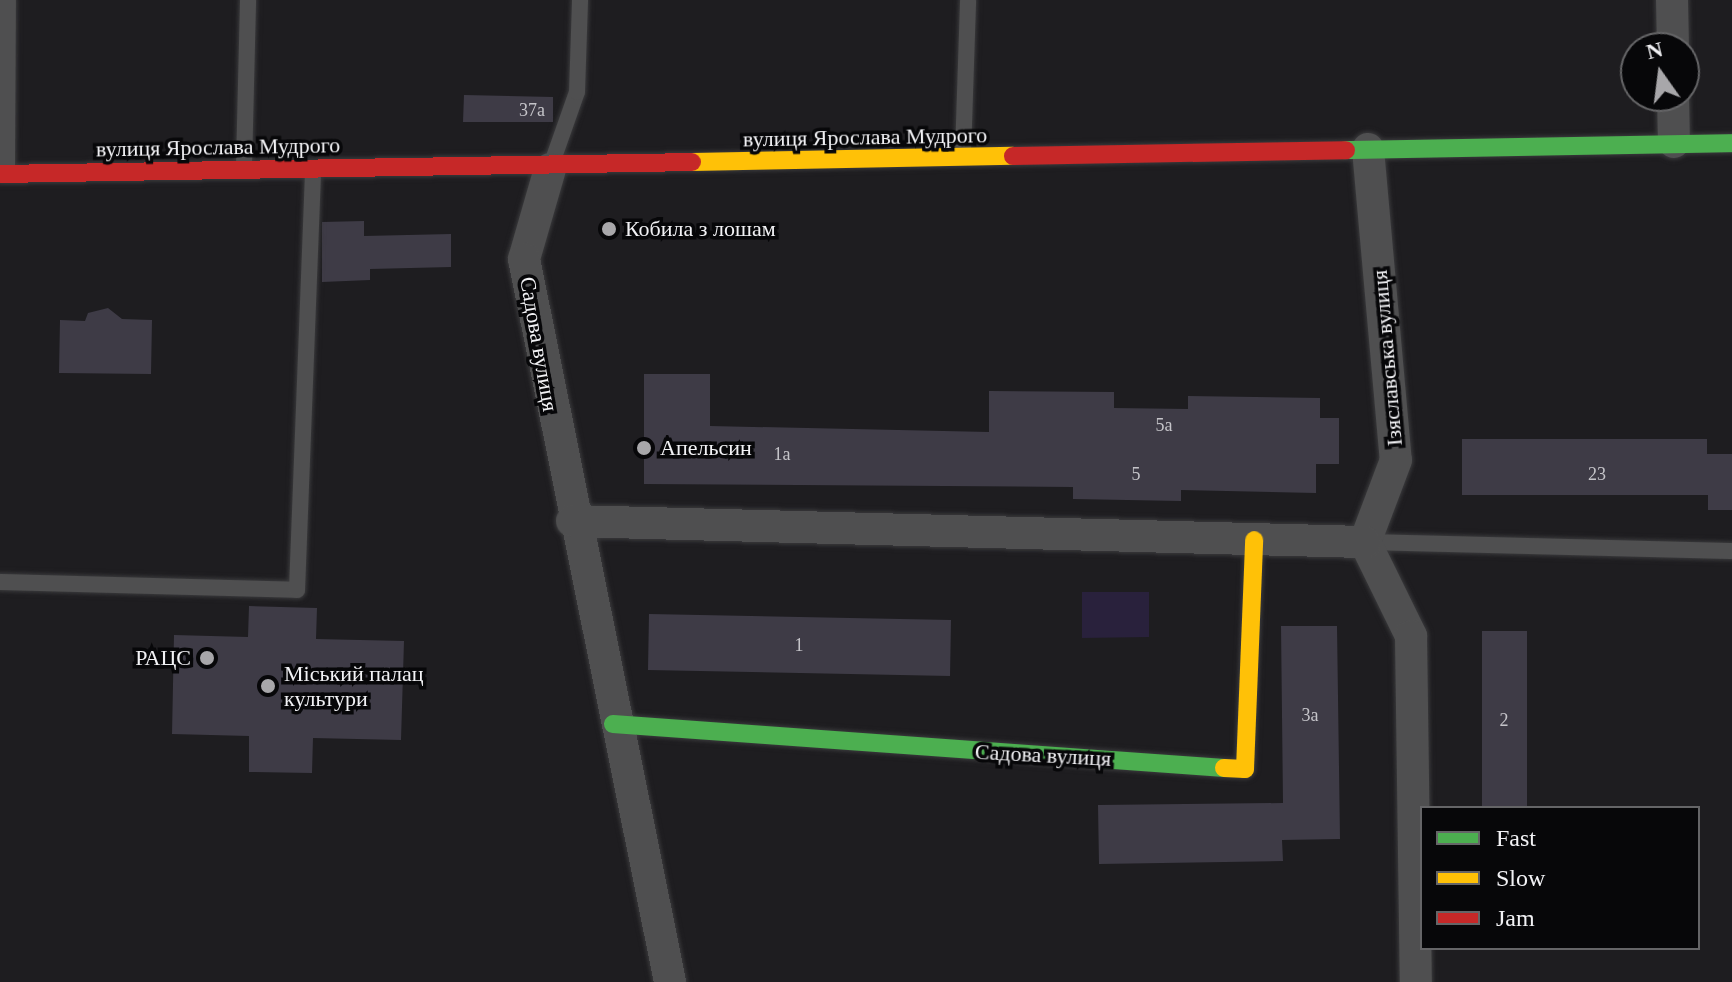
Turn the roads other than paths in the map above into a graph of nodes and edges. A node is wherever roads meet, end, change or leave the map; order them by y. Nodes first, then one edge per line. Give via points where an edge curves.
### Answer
1 (8, 0) edge
2 (248, 0) edge
3 (580, 0) edge
4 (968, 0) edge
5 (1672, 0) edge
6 (1673, 32) edge
7 (1673, 112) edge
8 (1674, 142) junction
9 (1732, 143) edge
10 (1368, 149) junction
11 (963, 159) junction
12 (550, 169) junction
13 (313, 170) junction
14 (244, 171) junction
15 (3, 174) edge
16 (572, 521) junction
17 (1254, 540) junction
18 (1365, 542) junction
19 (1732, 551) edge
20 (0, 582) edge
21 (613, 724) junction
22 (670, 982) edge
23 (1416, 982) edge

1 - 15 lane
2 - 14 lane
3 - 12 lane via 577,92
4 - 11 lane
5 - 6 street
7 - 8 street
8 - 9 street, вулиця Ярослава Мудрого
8 - 10 street, вулиця Ярослава Мудрого
10 - 11 street, вулиця Ярослава Мудрого
10 - 18 street, Ізяславська вулиця via 1396,460
11 - 12 street, вулиця Ярослава Мудрого
12 - 13 street, вулиця Ярослава Мудрого
12 - 16 street, Садова вулиця via 524,259
13 - 14 street, вулиця Ярослава Мудрого
13 - 20 lane via 297,590
14 - 15 street, вулиця Ярослава Мудрого
16 - 17 street
16 - 21 street, Садова вулиця
17 - 18 street
17 - 21 street, Садова вулиця via 1245,769
18 - 19 lane
18 - 23 street via 1411,636
21 - 22 street, Садова вулиця

